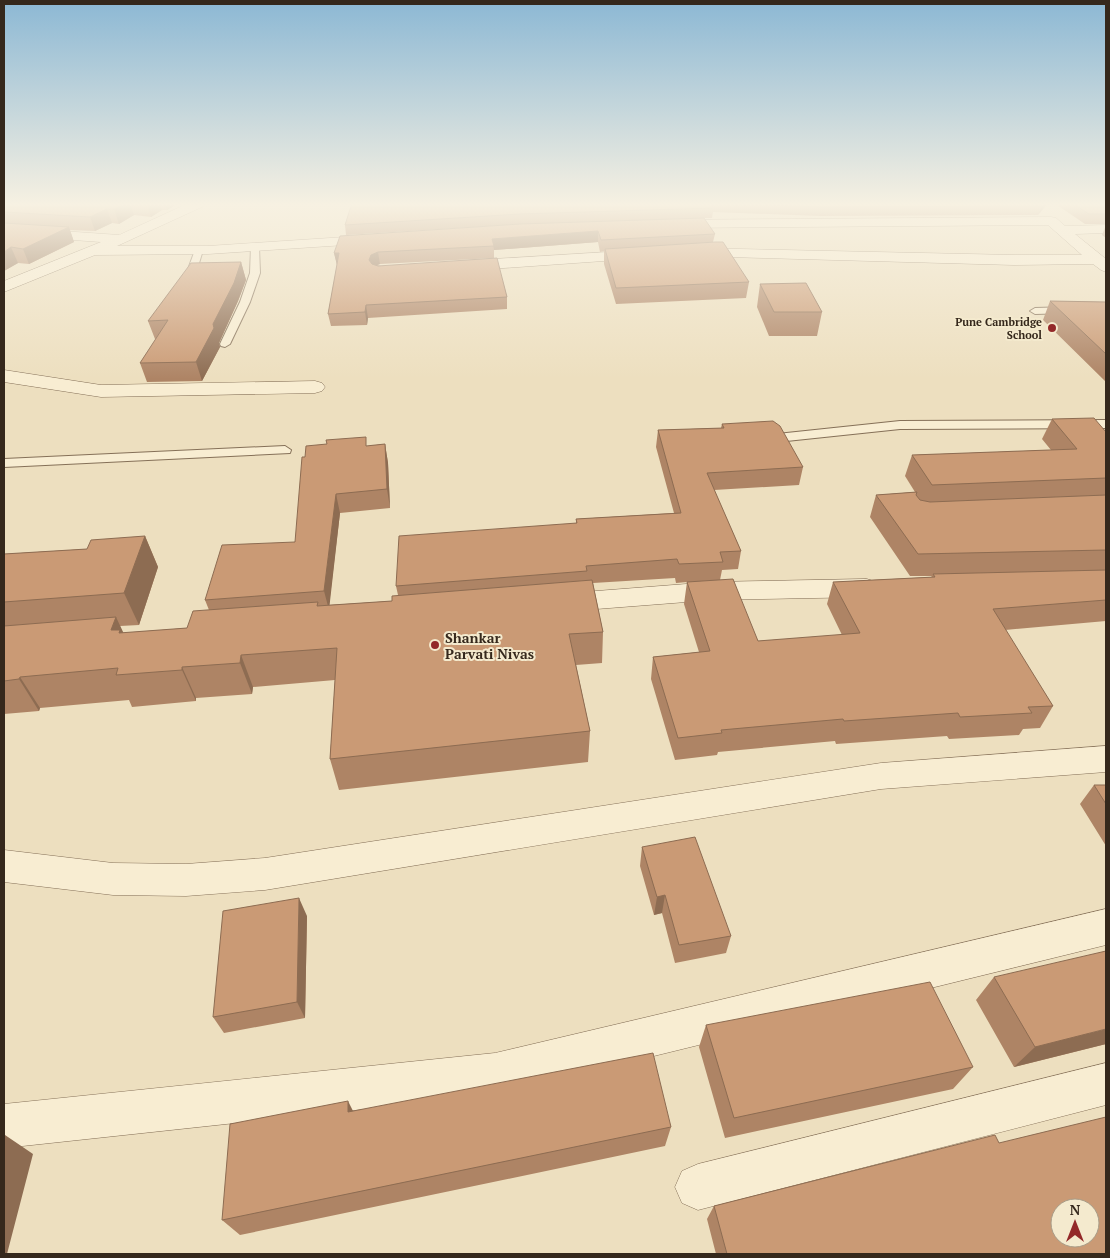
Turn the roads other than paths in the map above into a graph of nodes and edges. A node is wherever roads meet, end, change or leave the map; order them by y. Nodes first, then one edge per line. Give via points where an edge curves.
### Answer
1 (67, 262) edge
2 (196, 262) edge
3 (255, 262) edge
4 (533, 262) edge
5 (1064, 262) edge
6 (1102, 263) edge
7 (449, 267) edge
8 (4, 272) edge
9 (35, 274) junction
10 (4, 287) edge
11 (184, 289) edge
12 (1106, 309) edge
13 (1035, 311) dead end
14 (225, 344) dead end
15 (4, 376) edge
16 (315, 388) dead end
17 (1106, 424) edge
18 (777, 438) edge
19 (285, 450) dead end
20 (4, 463) edge
21 (889, 587) edge
22 (536, 605) edge
23 (1106, 759) edge
24 (4, 866) edge
25 (1106, 926) edge
26 (1106, 1084) edge
27 (4, 1126) edge
28 (698, 1187) dead end

1 - 9 street
2 - 11 lane
3 - 14 lane via 255,273
4 - 7 street
5 - 6 street
8 - 9 street
9 - 10 street
12 - 13 lane
15 - 16 street via 102,391
17 - 18 lane via 900,425
19 - 20 lane
21 - 22 street via 712,591
23 - 24 street via 881,776 264,874 186,880 113,879
25 - 27 street via 495,1074
26 - 28 street

